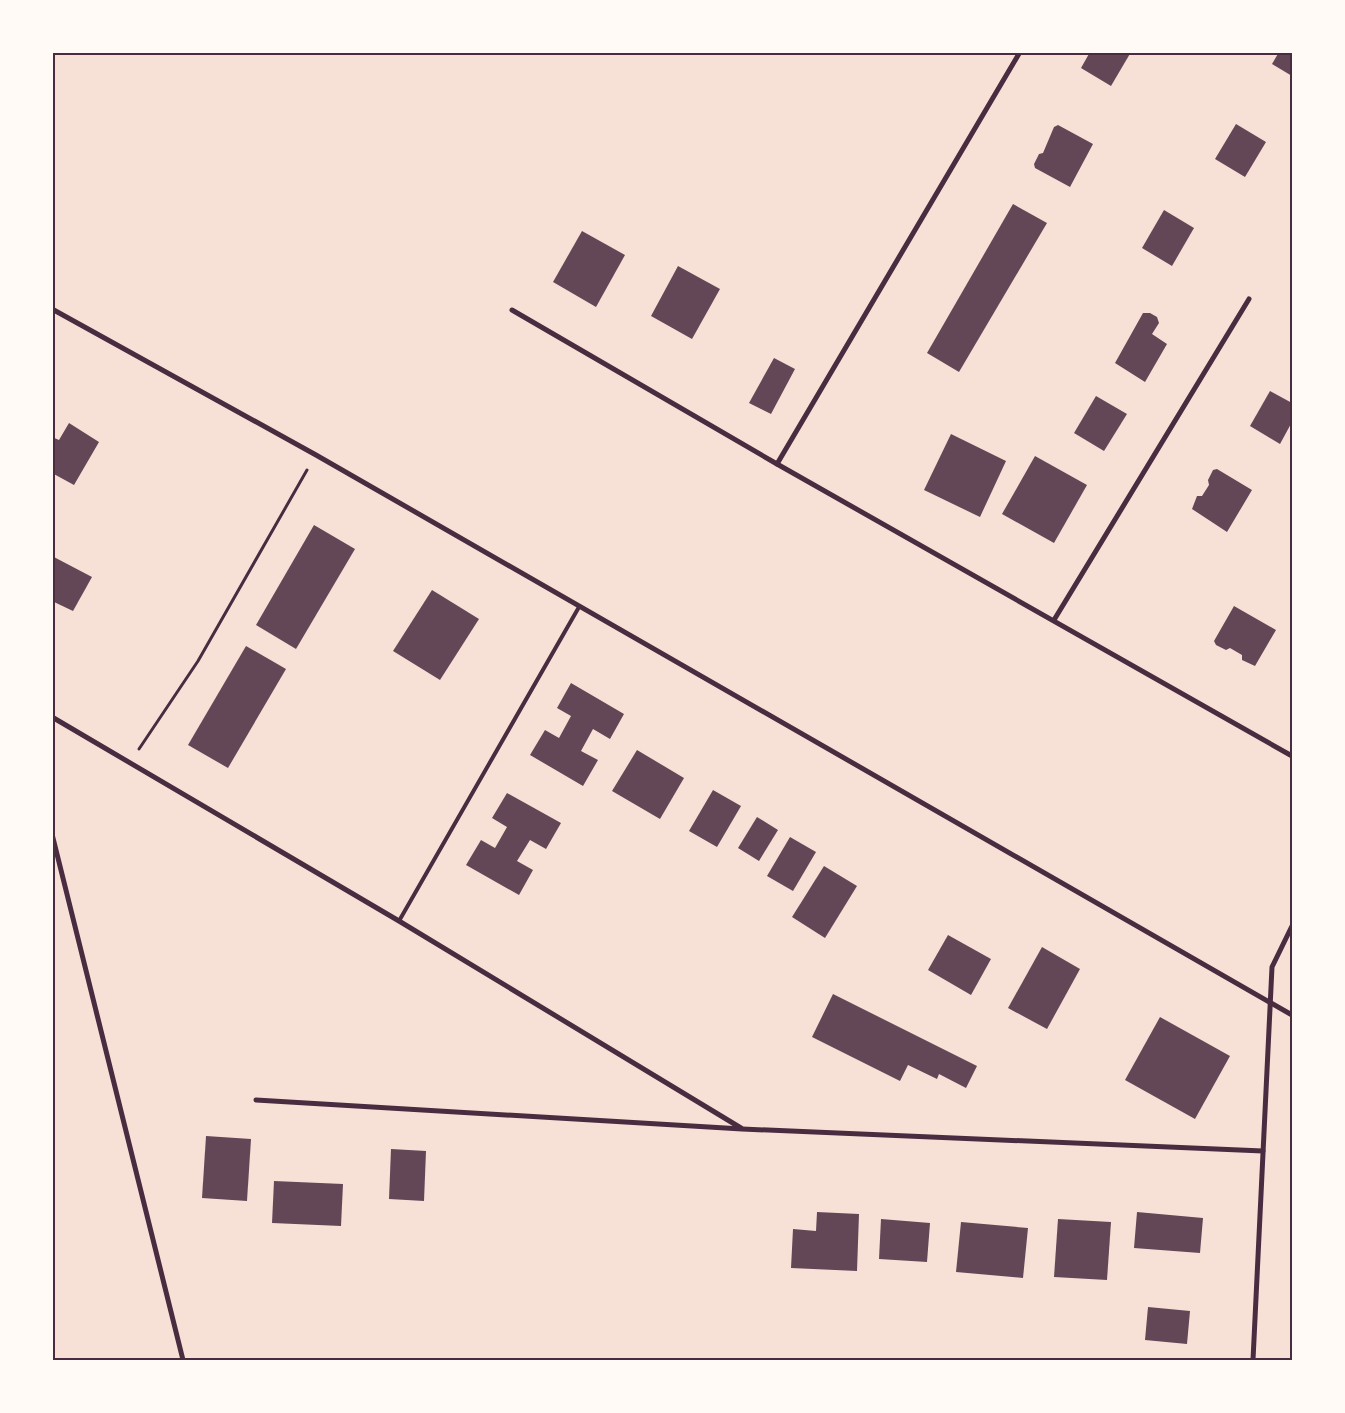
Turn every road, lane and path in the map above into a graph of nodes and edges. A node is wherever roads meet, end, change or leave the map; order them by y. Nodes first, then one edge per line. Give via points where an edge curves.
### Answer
1 (1020, 52) edge
2 (1249, 300) dead end
3 (52, 309) edge
4 (512, 310) dead end
5 (316, 455) junction
6 (777, 464) junction
7 (579, 607) junction
8 (1054, 620) junction
9 (52, 717) edge
10 (1292, 756) edge
11 (130, 762) junction
12 (52, 834) edge
13 (399, 920) junction
14 (1292, 926) edge
15 (1271, 1002) junction
16 (1292, 1015) edge
17 (256, 1100) dead end
18 (742, 1129) junction
19 (1263, 1151) junction
20 (183, 1360) edge
21 (1253, 1360) edge

1 - 6 street
2 - 8 street
3 - 5 street
4 - 6 street
5 - 7 street
5 - 11 path via 198,661
6 - 8 street
7 - 13 lane
7 - 15 street
8 - 10 street
9 - 11 street
11 - 13 street
12 - 20 street
13 - 18 street
14 - 15 street via 1272,967
15 - 16 street
15 - 19 street
17 - 18 street
18 - 19 street
19 - 21 street

